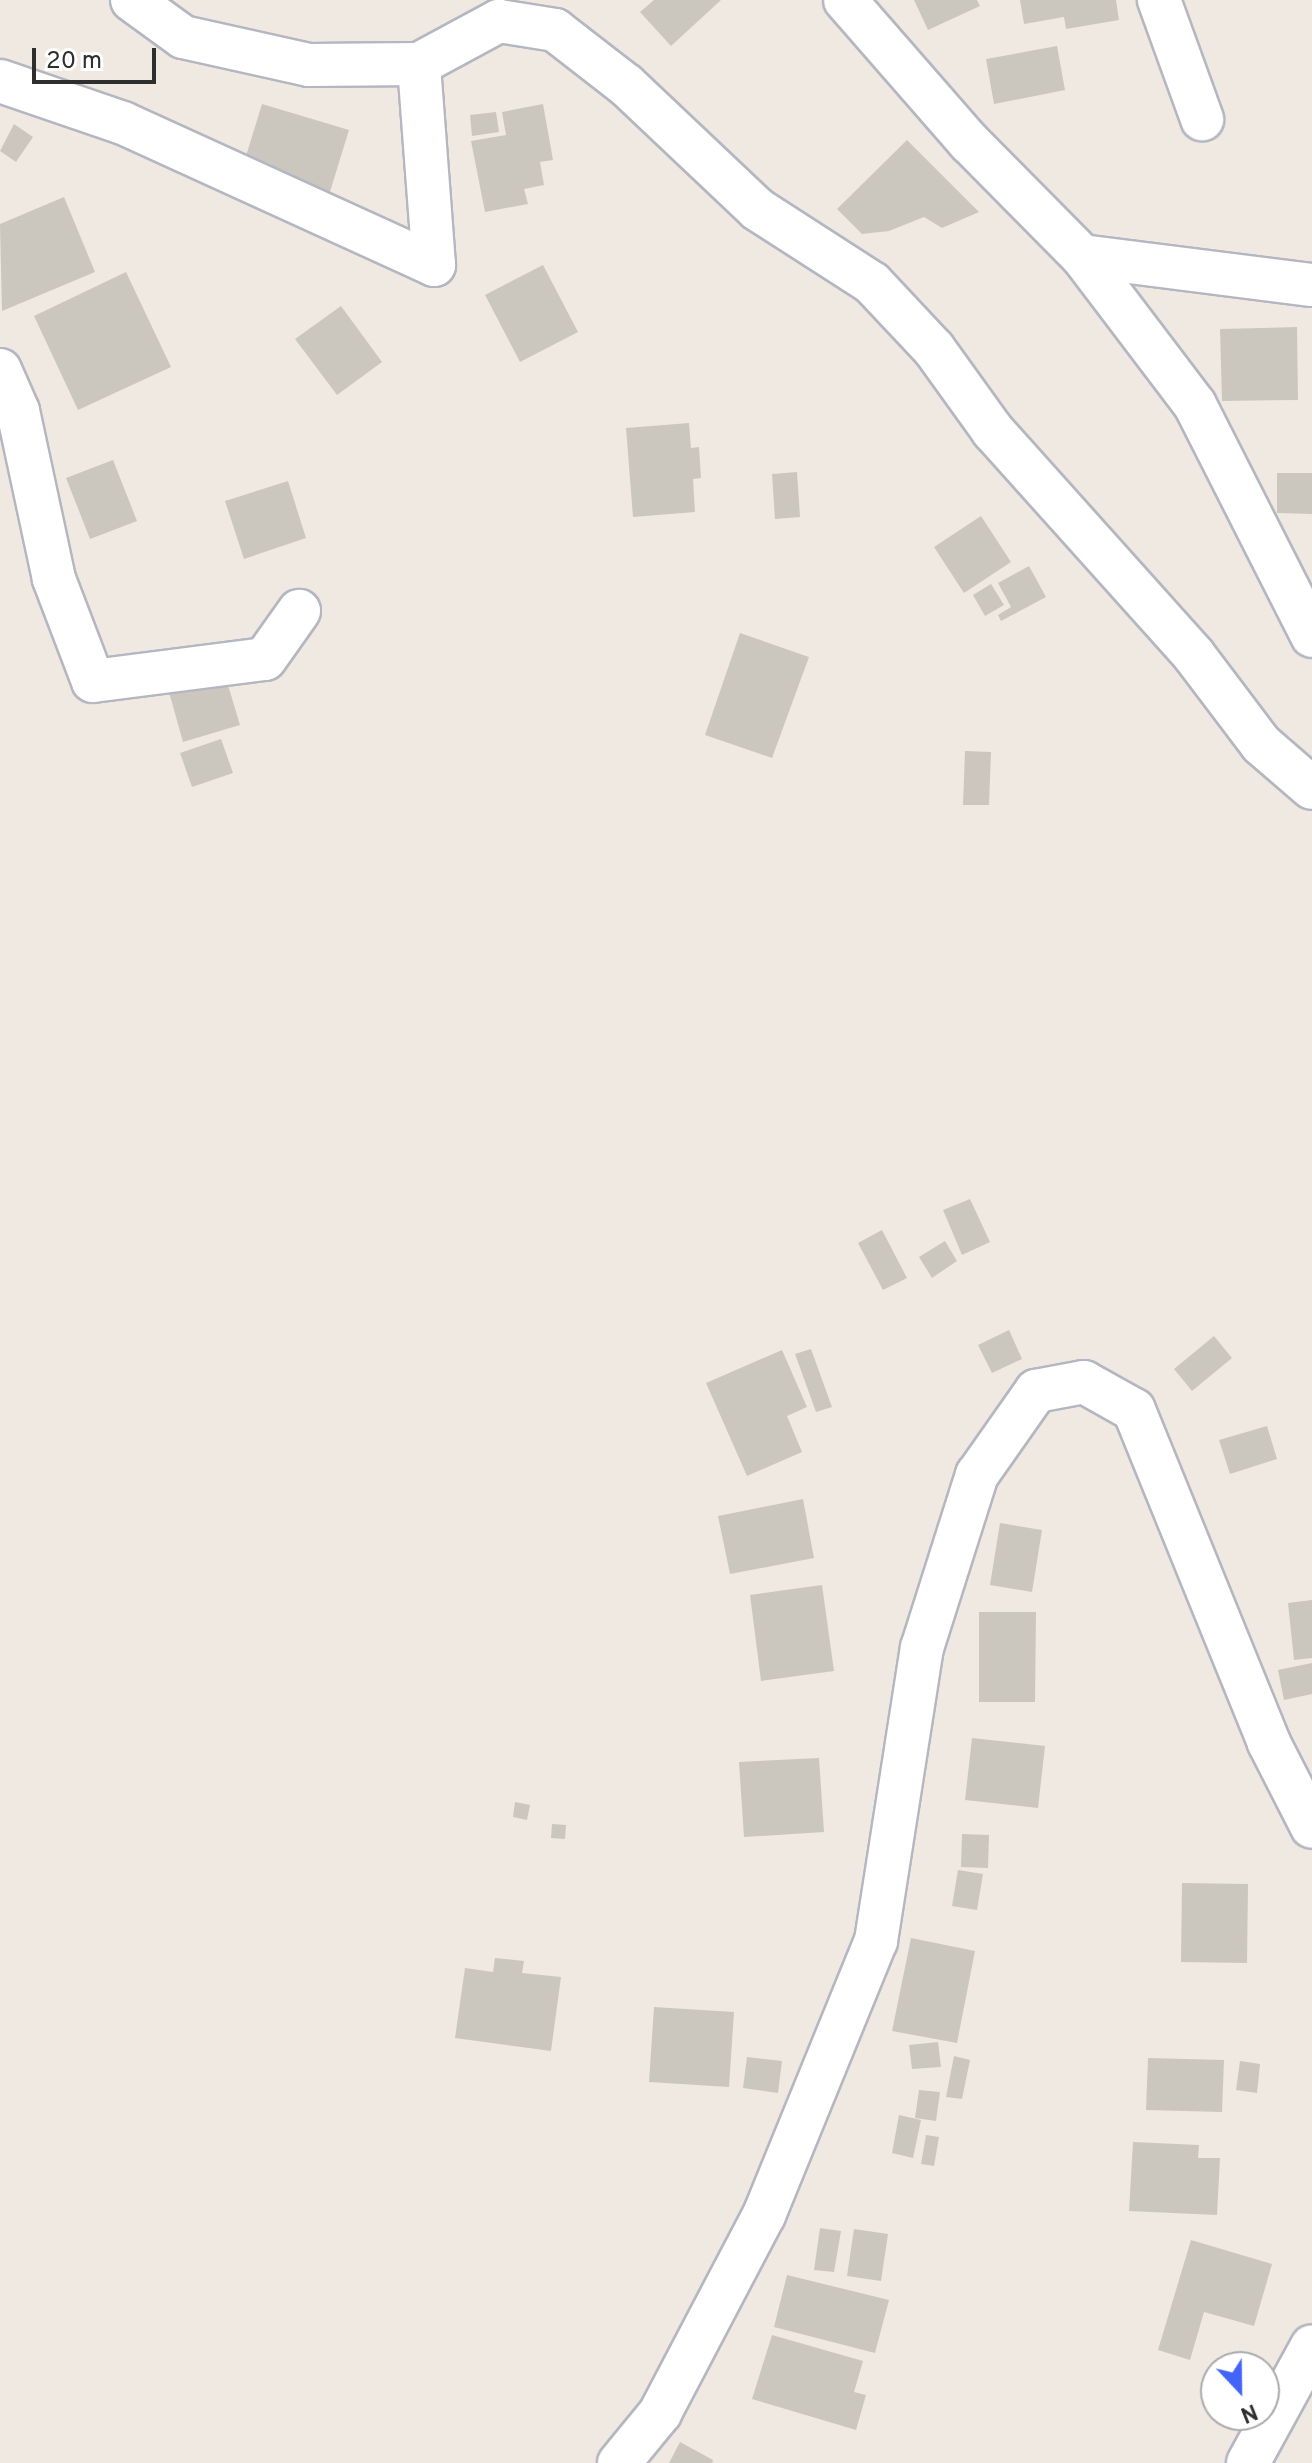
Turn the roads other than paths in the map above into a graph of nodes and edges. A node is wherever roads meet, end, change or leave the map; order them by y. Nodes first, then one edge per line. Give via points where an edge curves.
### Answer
1 (132, 0) edge
2 (845, 0) edge
3 (1159, 0) edge
4 (419, 64) junction
5 (0, 81) edge
6 (1202, 119) dead end
7 (1082, 256) junction
8 (1312, 285) edge
9 (0, 370) edge
10 (299, 611) dead end
11 (1312, 636) edge
12 (1312, 788) edge
13 (1312, 1827) edge
14 (1312, 2346) edge
15 (619, 2463) edge
16 (1248, 2463) edge

1 - 4 street via 183,37 309,65
2 - 7 street via 969,142
3 - 6 street
4 - 5 street via 434,265 123,123
4 - 12 street via 499,21 555,30 626,85 757,209 872,283 934,349 1033,477 1193,654 1261,744
7 - 8 street
7 - 11 street via 1195,405
9 - 10 street via 18,411 54,579 93,681 265,659
13 - 15 street via 1269,1743 1134,1410 1084,1382 1036,1391 977,1475 922,1648 876,1941 764,2215 660,2413
14 - 16 street

